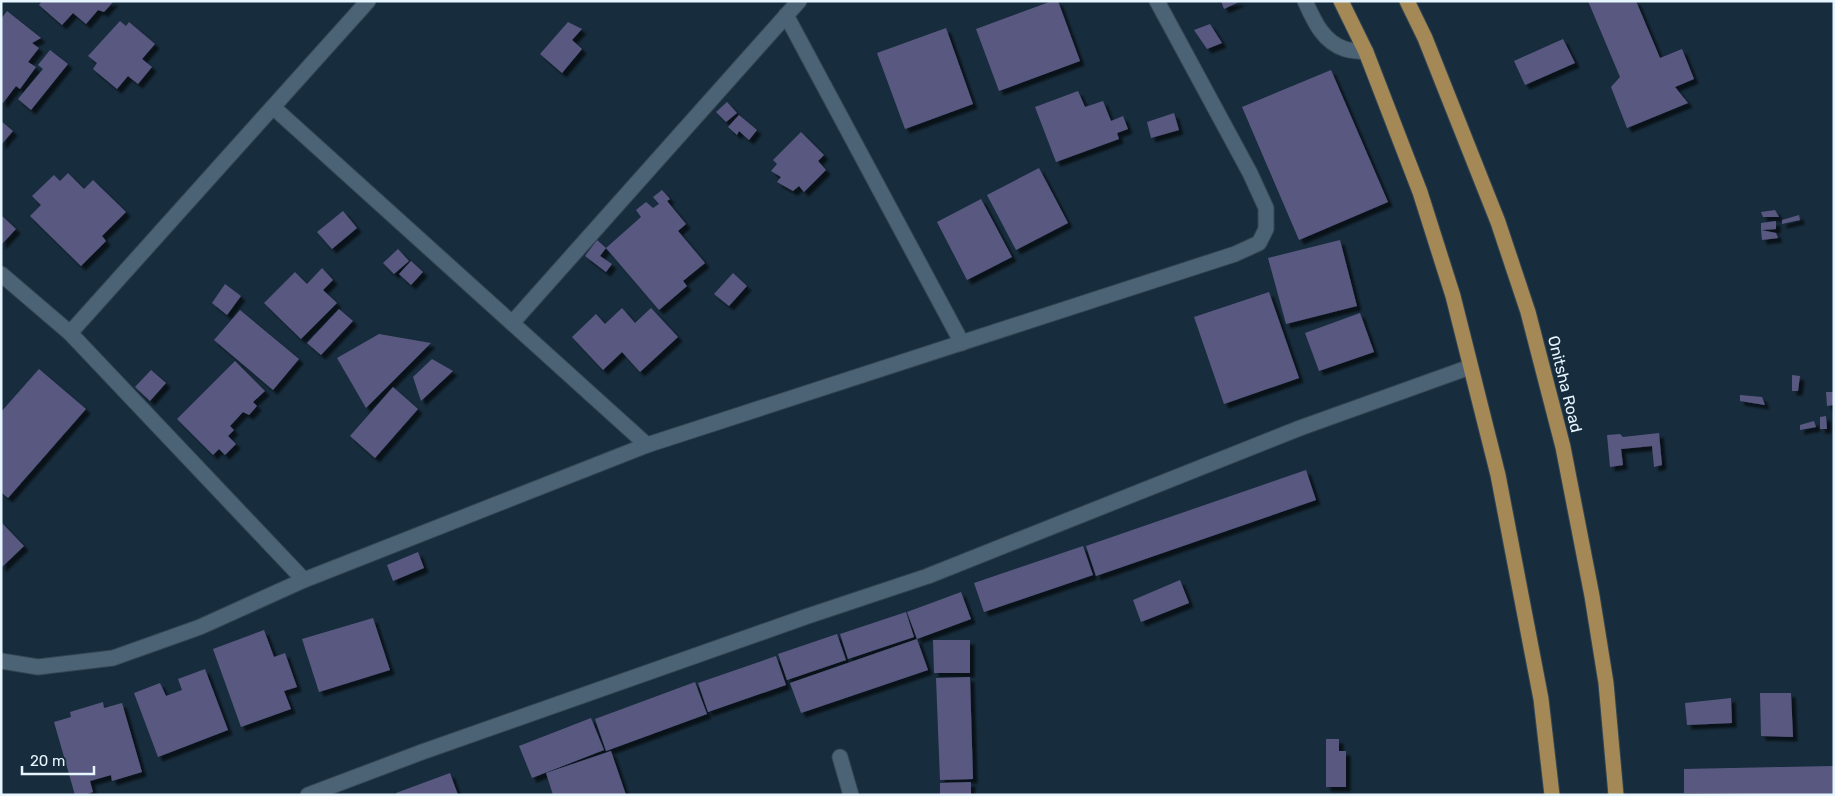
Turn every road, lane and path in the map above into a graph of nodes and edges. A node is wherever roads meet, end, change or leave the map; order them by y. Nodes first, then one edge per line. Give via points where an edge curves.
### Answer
1 (368, 1) edge
2 (799, 1) edge
3 (1158, 1) edge
4 (1305, 1) edge
5 (1341, 1) edge
6 (1408, 1) edge
7 (786, 16) junction
8 (1366, 52) junction
9 (273, 107) junction
10 (1, 274) edge
11 (512, 324) junction
12 (70, 333) junction
13 (962, 343) junction
14 (1470, 367) junction
15 (647, 445) junction
16 (304, 580) junction
17 (1, 661) edge
18 (840, 757) dead end
19 (308, 795) edge
20 (851, 795) edge
21 (1552, 795) edge
22 (1616, 795) edge

1 - 9 street
2 - 7 street
3 - 13 street via 1266,208 1266,229 1259,243 1235,254
4 - 8 street via 1317,27 1331,42 1346,49
5 - 8 main road
6 - 22 main road, Onitsha Road via 1498,222 1528,312 1562,447 1592,596 1606,683
7 - 11 street
7 - 13 street
8 - 14 main road via 1420,192 1453,296
9 - 11 street
9 - 12 street
10 - 12 street
11 - 15 street
12 - 16 street
13 - 15 street
14 - 19 street via 1300,428 928,576 440,745
14 - 21 main road via 1498,475 1541,699
15 - 16 street
16 - 17 street via 200,627 113,658 38,667
18 - 20 street

